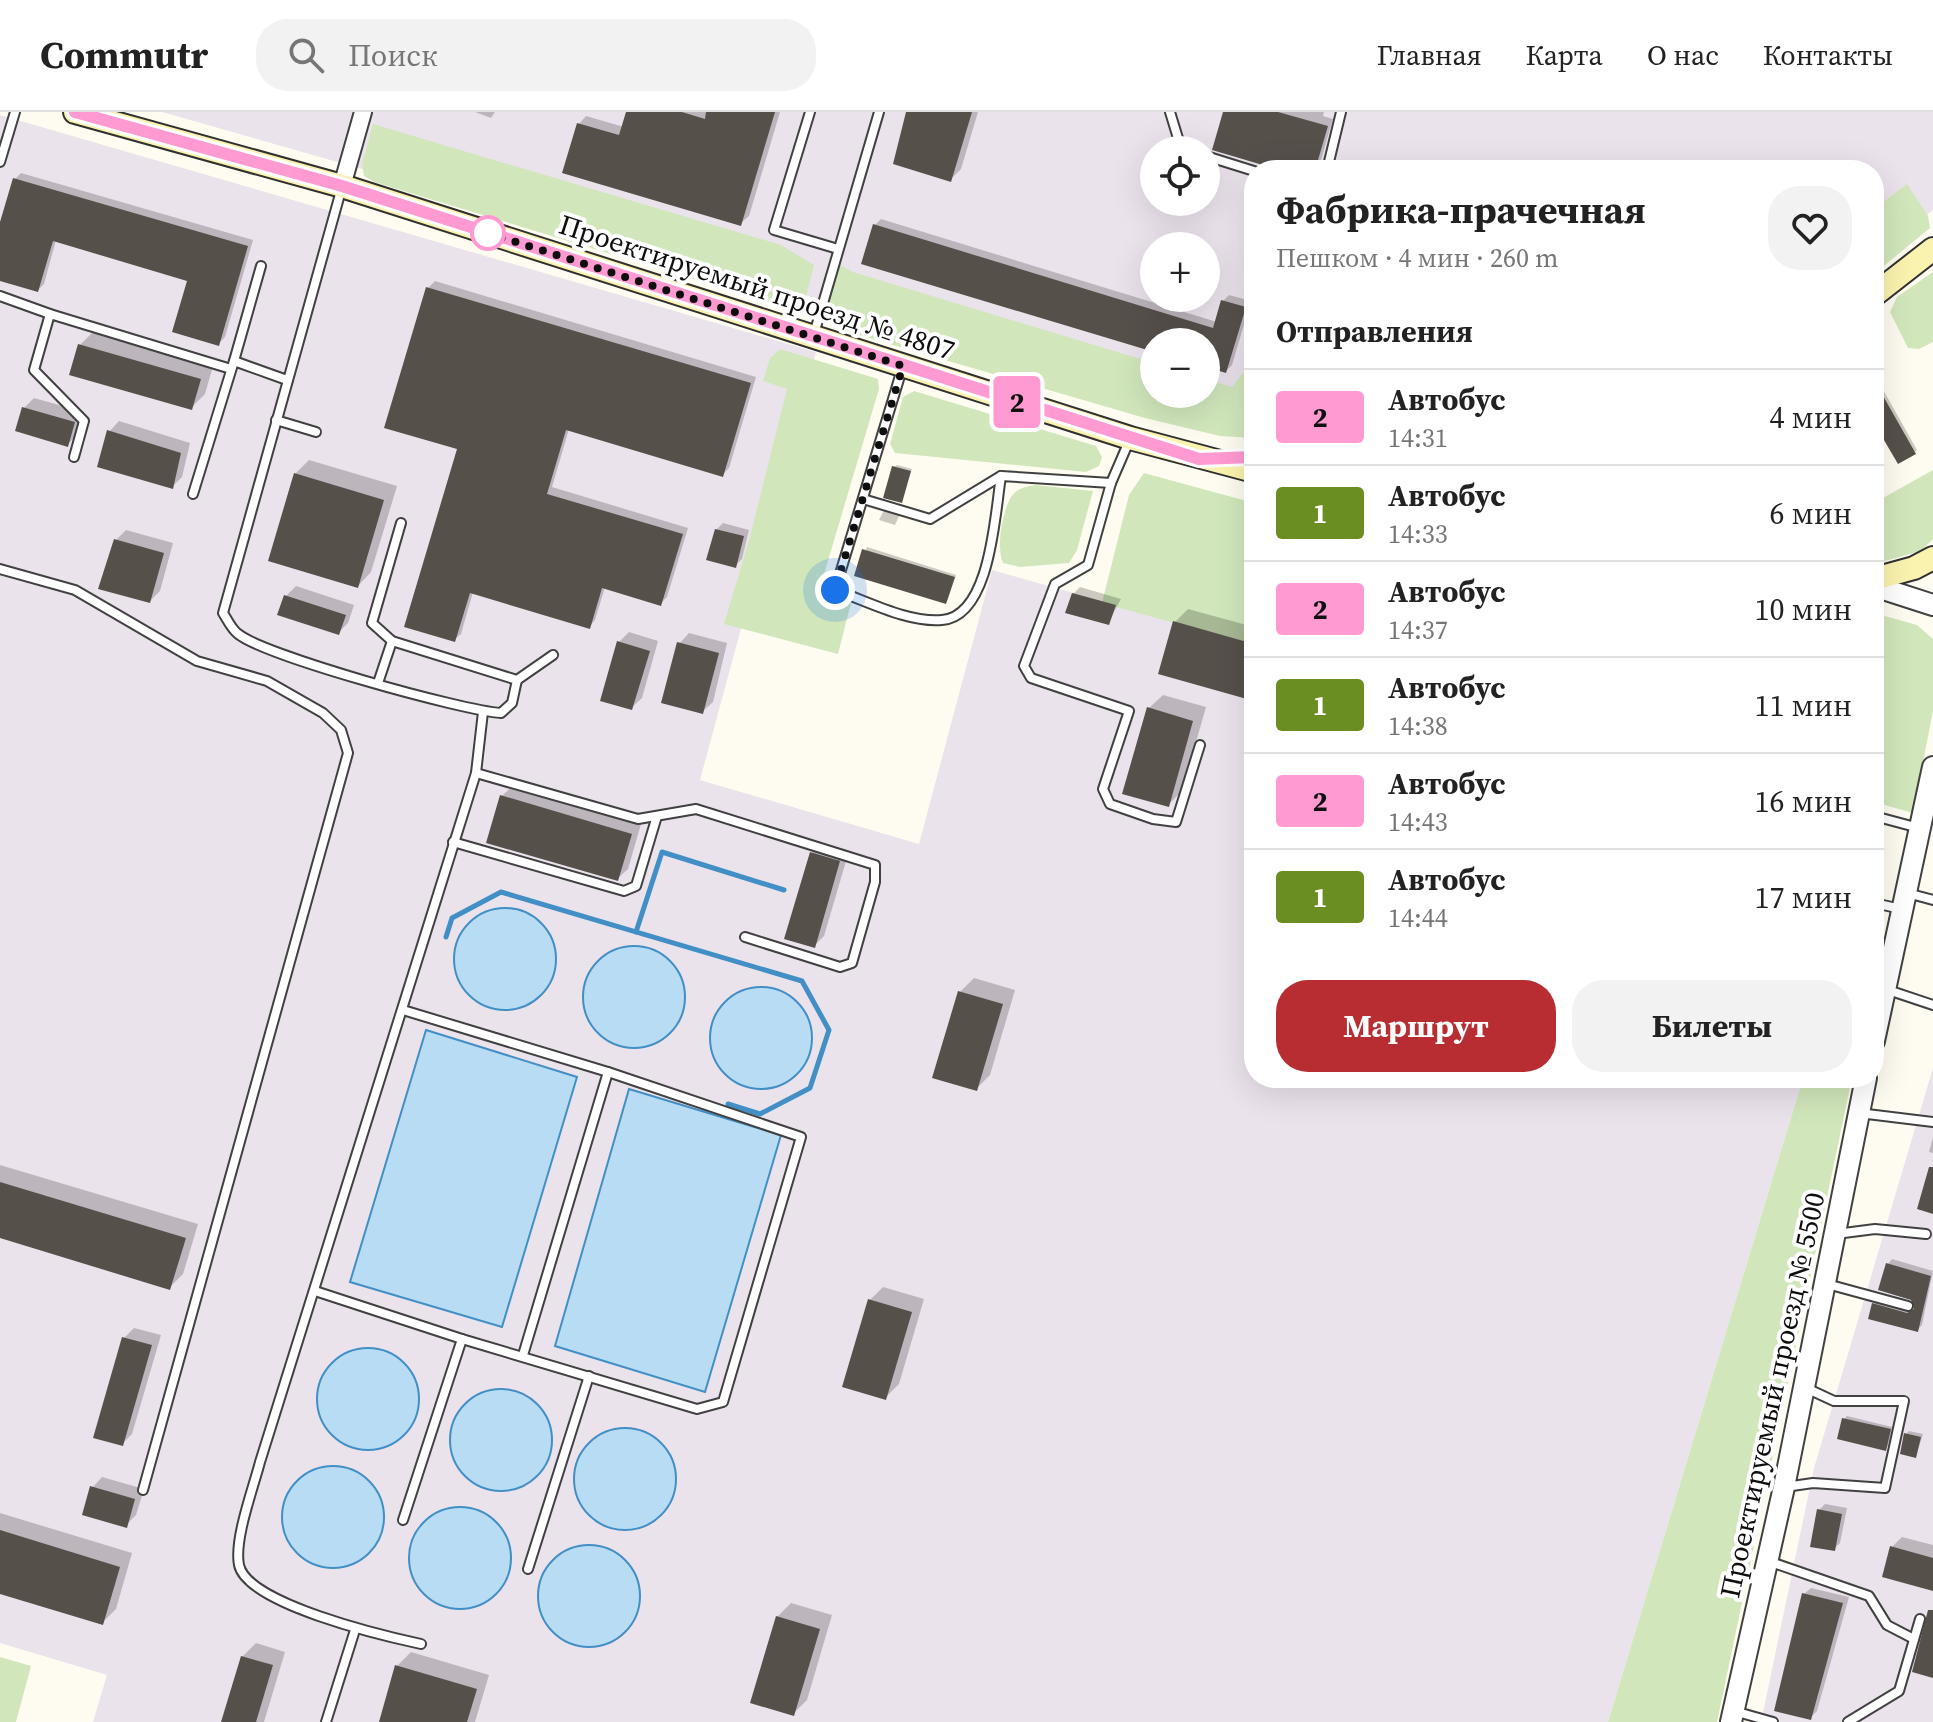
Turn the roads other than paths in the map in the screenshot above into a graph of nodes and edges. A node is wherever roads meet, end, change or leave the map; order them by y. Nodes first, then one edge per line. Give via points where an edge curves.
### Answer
1 (15, 112) edge
2 (75, 112) edge
3 (363, 112) edge
4 (810, 112) edge
5 (879, 112) edge
6 (1170, 112) edge
7 (1341, 112) edge
8 (114, 117) edge
9 (1177, 136) edge
10 (1220, 160) edge
11 (1329, 160) edge
12 (0, 162) edge
13 (1244, 168) edge
14 (342, 186) junction
15 (838, 249) junction
16 (1933, 249) edge
17 (261, 266) dead end
18 (1884, 287) edge
19 (0, 296) edge
20 (50, 314) junction
21 (813, 337) junction
22 (232, 365) junction
23 (903, 366) junction
24 (287, 380) junction
25 (276, 420) junction
26 (316, 432) dead end
27 (1130, 438) junction
28 (74, 457) dead end
29 (1244, 457) edge
30 (1199, 459) junction
31 (1244, 469) edge
32 (1001, 476) junction
33 (1111, 483) junction
34 (193, 494) dead end
35 (863, 499) junction
36 (401, 523) dead end
37 (1933, 558) edge
38 (0, 569) edge
39 (1884, 576) edge
40 (1884, 589) edge
41 (1933, 605) edge
42 (392, 641) junction
43 (553, 655) dead end
44 (517, 680) junction
45 (378, 683) junction
46 (483, 712) junction
47 (1200, 745) dead end
48 (1933, 767) edge
49 (476, 773) junction
50 (657, 816) junction
51 (1884, 819) edge
52 (1919, 828) junction
53 (453, 842) junction
54 (1933, 900) edge
55 (1904, 901) junction
56 (1884, 902) edge
57 (745, 937) dead end
58 (1885, 989) junction
59 (1884, 994) edge
60 (1933, 1005) edge
61 (403, 1010) junction
62 (608, 1072) junction
63 (1864, 1088) edge
64 (1858, 1113) junction
65 (1933, 1122) edge
66 (1835, 1234) junction
67 (1926, 1234) dead end
68 (1826, 1283) junction
69 (315, 1291) junction
70 (1908, 1306) dead end
71 (462, 1339) junction
72 (523, 1355) junction
73 (589, 1376) junction
74 (1804, 1387) junction
75 (1784, 1487) junction
76 (143, 1490) dead end
77 (403, 1520) dead end
78 (1767, 1561) junction
79 (528, 1569) dead end
80 (1920, 1619) dead end
81 (355, 1630) junction
82 (1914, 1639) junction
83 (421, 1644) dead end
84 (1732, 1716) edge
85 (326, 1722) edge
86 (1773, 1722) edge
87 (1848, 1722) edge

1 - 12 lane
2 - 8 main road, Проектируемый проезд № 4807
3 - 14 street
4 - 15 lane via 774,230
5 - 15 lane
6 - 9 lane
7 - 11 lane
8 - 14 main road, Проектируемый проезд № 4807
10 - 13 lane
14 - 21 main road, Проектируемый проезд № 4807
14 - 24 lane
15 - 21 lane
16 - 18 main road
17 - 22 lane
19 - 20 lane
20 - 22 lane
20 - 28 lane via 34,370 84,421
21 - 23 main road, Проектируемый проезд № 4807
22 - 24 lane
22 - 34 lane
23 - 27 main road, Проектируемый проезд № 4807
23 - 35 lane
24 - 25 lane
25 - 26 lane
25 - 45 lane via 223,613 237,633 264,647
27 - 30 main road, Проектируемый проезд № 4807
27 - 33 lane
29 - 30 main road, Проектируемый проезд № 4807
30 - 31 main road, Проектируемый проезд № 4807
32 - 33 lane
32 - 35 lane via 930,519
32 - 35 lane via 985,574 970,604 944,620 919,618 835,590
33 - 47 lane via 1088,565 1055,584 1024,666 1031,678 1129,711 1103,789 1110,804 1176,822
36 - 42 lane via 372,623
37 - 39 main road
38 - 76 lane via 75,590 197,661 267,681 323,713 341,730 348,753
40 - 41 street
42 - 44 lane
42 - 45 lane
43 - 44 lane
44 - 46 lane via 512,703 501,713
45 - 46 lane
46 - 49 lane
48 - 52 street
49 - 50 lane via 638,819
49 - 53 lane
50 - 53 lane via 636,886 624,891
50 - 57 lane via 696,809 875,865 852,963 840,967
51 - 52 lane
52 - 55 street
53 - 61 lane
54 - 55 lane
55 - 56 lane
55 - 58 street
58 - 59 street
58 - 60 lane
61 - 62 lane
61 - 69 lane
62 - 72 lane
62 - 73 lane via 801,1137 723,1402 697,1409
63 - 64 street, Проектируемый проезд № 5500
64 - 65 lane
64 - 66 street, Проектируемый проезд № 5500
66 - 67 lane via 1875,1229
66 - 68 street, Проектируемый проезд № 5500
68 - 70 lane
68 - 74 street, Проектируемый проезд № 5500
69 - 71 lane
69 - 81 lane via 260,1462 239,1566 253,1587
71 - 72 lane
71 - 77 lane
72 - 73 lane
73 - 79 lane
74 - 75 street, Проектируемый проезд № 5500
74 - 75 lane via 1834,1401 1904,1401 1885,1488 1813,1483
75 - 78 street, Проектируемый проезд № 5500
78 - 82 lane via 1869,1596 1887,1625
78 - 84 street, Проектируемый проезд № 5500
80 - 82 lane
81 - 83 lane
81 - 85 lane
82 - 87 lane via 1899,1691
84 - 86 lane

